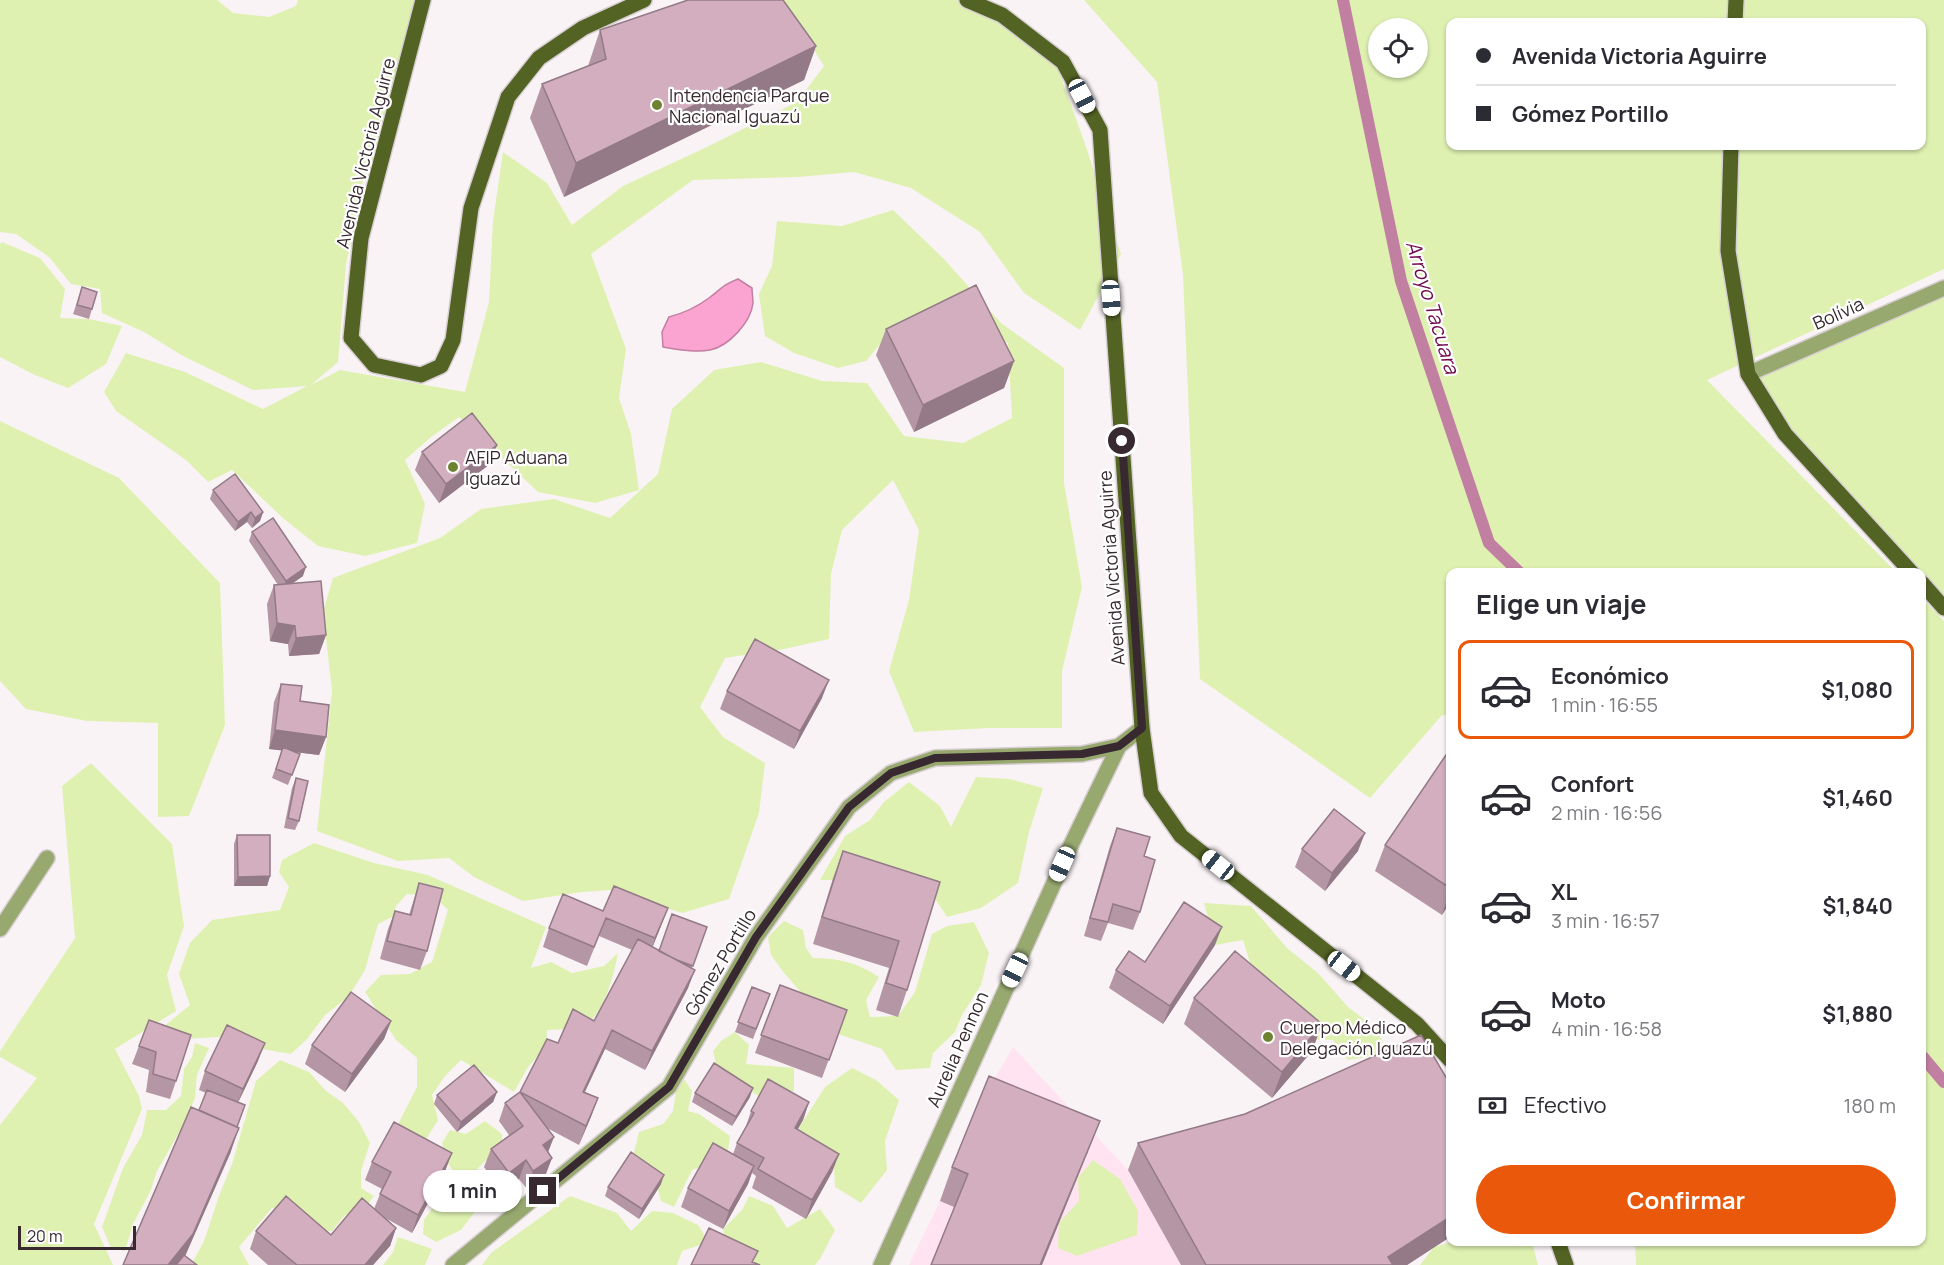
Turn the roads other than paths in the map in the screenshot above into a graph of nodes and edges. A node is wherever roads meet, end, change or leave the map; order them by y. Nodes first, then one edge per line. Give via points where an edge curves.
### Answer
1 (423, 0) edge
2 (644, 0) edge
3 (967, 0) edge
4 (1736, 0) edge
5 (1735, 18) edge
6 (1731, 150) edge
7 (1944, 288) edge
8 (1748, 374) junction
9 (1907, 568) edge
10 (1926, 588) edge
11 (1944, 608) edge
12 (1142, 728) junction
13 (1119, 746) junction
14 (47, 858) dead end
15 (0, 929) edge
16 (1446, 1056) edge
17 (1559, 1246) edge
18 (453, 1265) edge
19 (881, 1265) edge
20 (1566, 1265) edge

1 - 2 main road, Avenida Victoria Aguirre via 361,238 351,338 374,365 421,375 441,366 453,340 471,208 508,97 539,58 583,28
3 - 12 main road, Avenida Victoria Aguirre via 1002,15 1064,62 1100,130
4 - 5 main road
6 - 8 main road via 1728,250
7 - 8 street, Bolívia
8 - 9 main road via 1785,434
10 - 11 main road
12 - 13 street, Aurelia Pennon
12 - 16 main road, Avenida Victoria Aguirre via 1151,793 1181,836 1417,1024
13 - 18 street, Gómez Portillo via 1082,754 935,758 891,773 849,807 756,937 669,1087
13 - 19 street, Aurelia Pennon
14 - 15 street
17 - 20 main road

